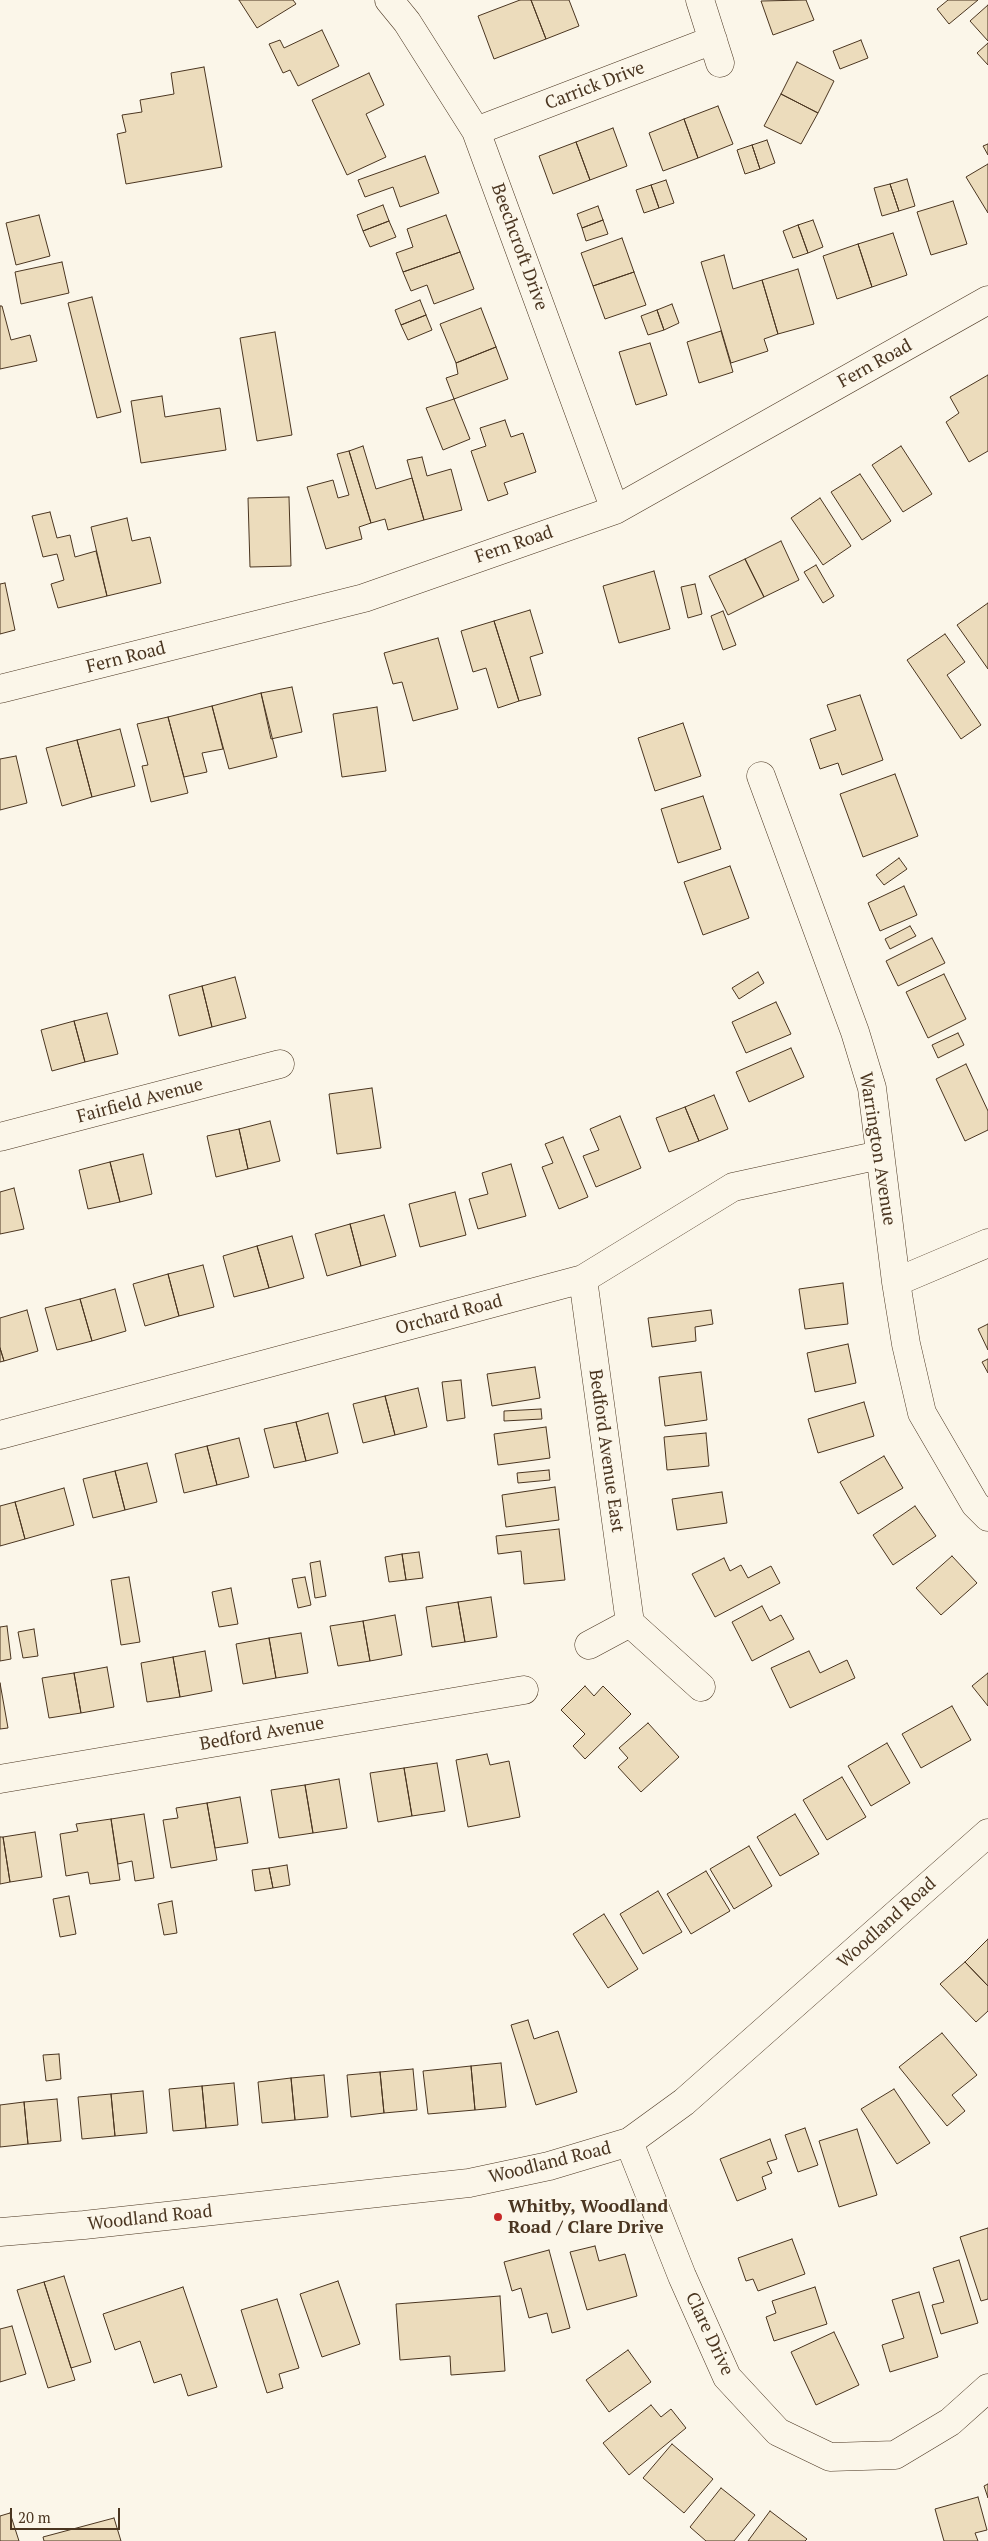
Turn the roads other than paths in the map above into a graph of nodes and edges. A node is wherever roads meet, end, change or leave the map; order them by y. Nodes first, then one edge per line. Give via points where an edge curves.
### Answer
1 (389, 0) edge
2 (700, 0) edge
3 (476, 131) junction
4 (988, 300) edge
5 (615, 510) junction
6 (0, 689) edge
7 (761, 776) dead end
8 (280, 1064) dead end
9 (0, 1138) edge
10 (880, 1155) junction
11 (988, 1243) edge
12 (583, 1279) junction
13 (896, 1282) junction
14 (0, 1435) edge
15 (988, 1517) edge
16 (630, 1623) junction
17 (589, 1645) dead end
18 (701, 1687) dead end
19 (524, 1690) dead end
20 (0, 1779) edge
21 (988, 1833) edge
22 (629, 2142) junction
23 (0, 2232) edge
24 (988, 2388) edge

1 - 3 street, Beechcroft Drive via 407,22
2 - 3 street, Carrick Drive via 717,52
3 - 5 street, Beechcroft Drive
4 - 5 street, Fern Road
5 - 6 street, Fern Road via 364,598
7 - 10 street, Warrington Avenue via 872,1088
8 - 9 street, Fairfield Avenue
10 - 12 street, Orchard Road via 732,1187
10 - 13 street, Warrington Avenue
11 - 13 street
12 - 14 street, Orchard Road
12 - 16 street, Bedford Avenue East
13 - 15 street, Warrington Avenue via 922,1413 975,1504
16 - 17 street
16 - 18 street
19 - 20 street, Bedford Avenue
21 - 22 street, Woodland Road via 684,2102
22 - 23 street, Woodland Road via 549,2166 469,2183
22 - 24 street, Clare Drive via 682,2276 727,2377 778,2432 830,2457 895,2455 950,2422

